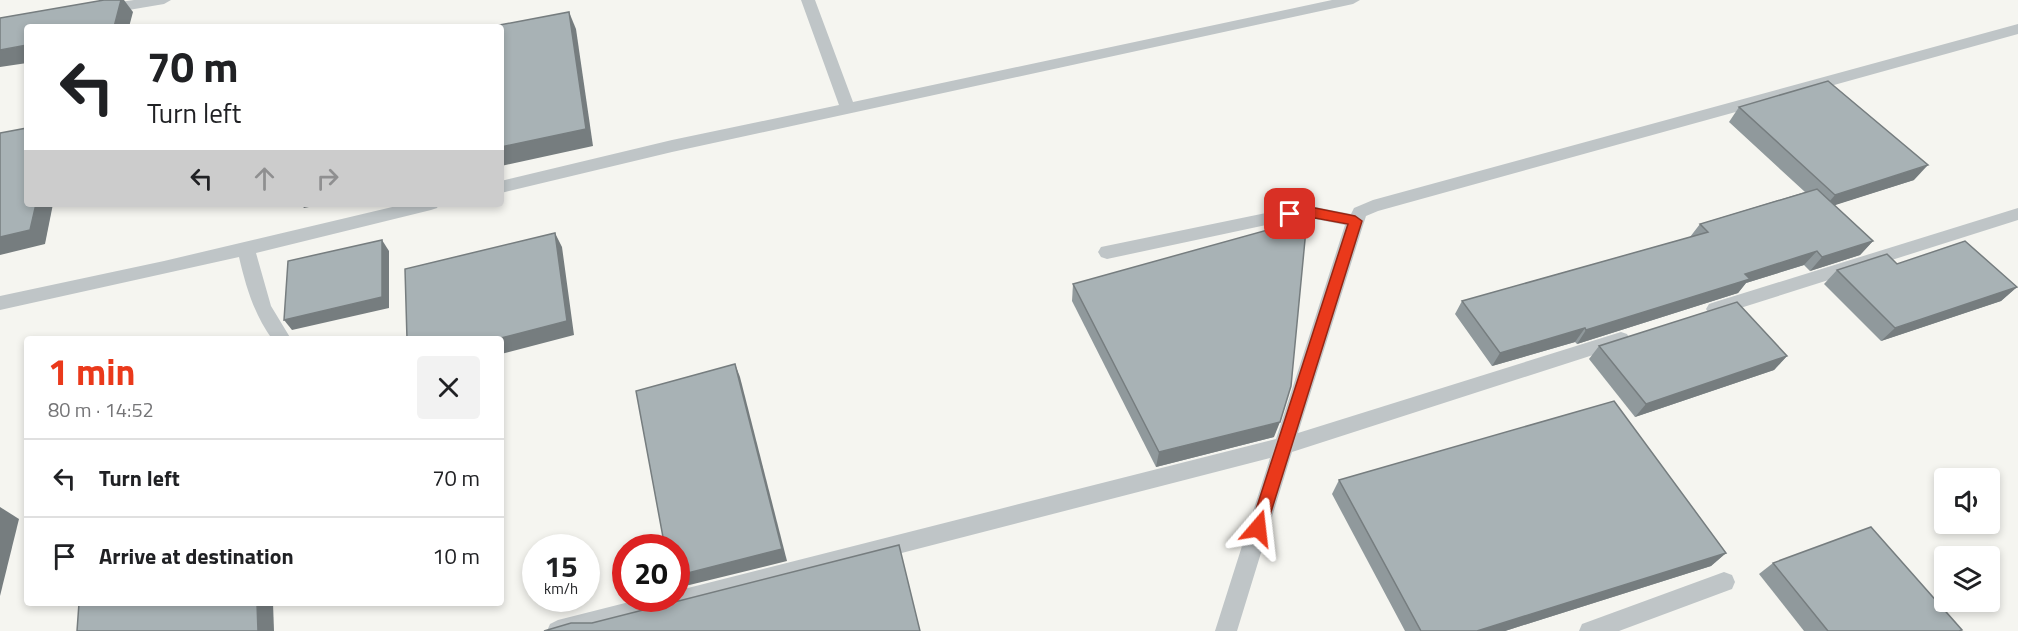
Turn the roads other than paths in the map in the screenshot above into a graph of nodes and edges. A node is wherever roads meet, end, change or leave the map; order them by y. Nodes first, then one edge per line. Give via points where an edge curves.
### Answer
1 (164, 0) edge
2 (808, 0) edge
3 (1353, 0) edge
4 (90, 11) edge
5 (2018, 29) edge
6 (848, 109) junction
7 (504, 186) edge
8 (418, 207) edge
9 (2018, 214) edge
10 (1355, 221) junction
11 (246, 248) junction
12 (1107, 252) dead end
13 (0, 303) edge
14 (1702, 314) edge
15 (1634, 335) edge
16 (280, 336) edge
17 (1284, 446) junction
18 (1724, 582) edge
19 (558, 631) edge
20 (1226, 631) edge
21 (1590, 631) edge

1 - 4 lane
2 - 6 lane
3 - 6 lane
5 - 10 lane via 1373,206 1360,212
6 - 7 lane
8 - 11 lane
9 - 14 lane
10 - 12 lane via 1315,213 1290,214
10 - 17 lane
11 - 13 lane
11 - 16 lane via 259,304
15 - 17 lane
17 - 19 lane
17 - 20 lane
18 - 21 lane

